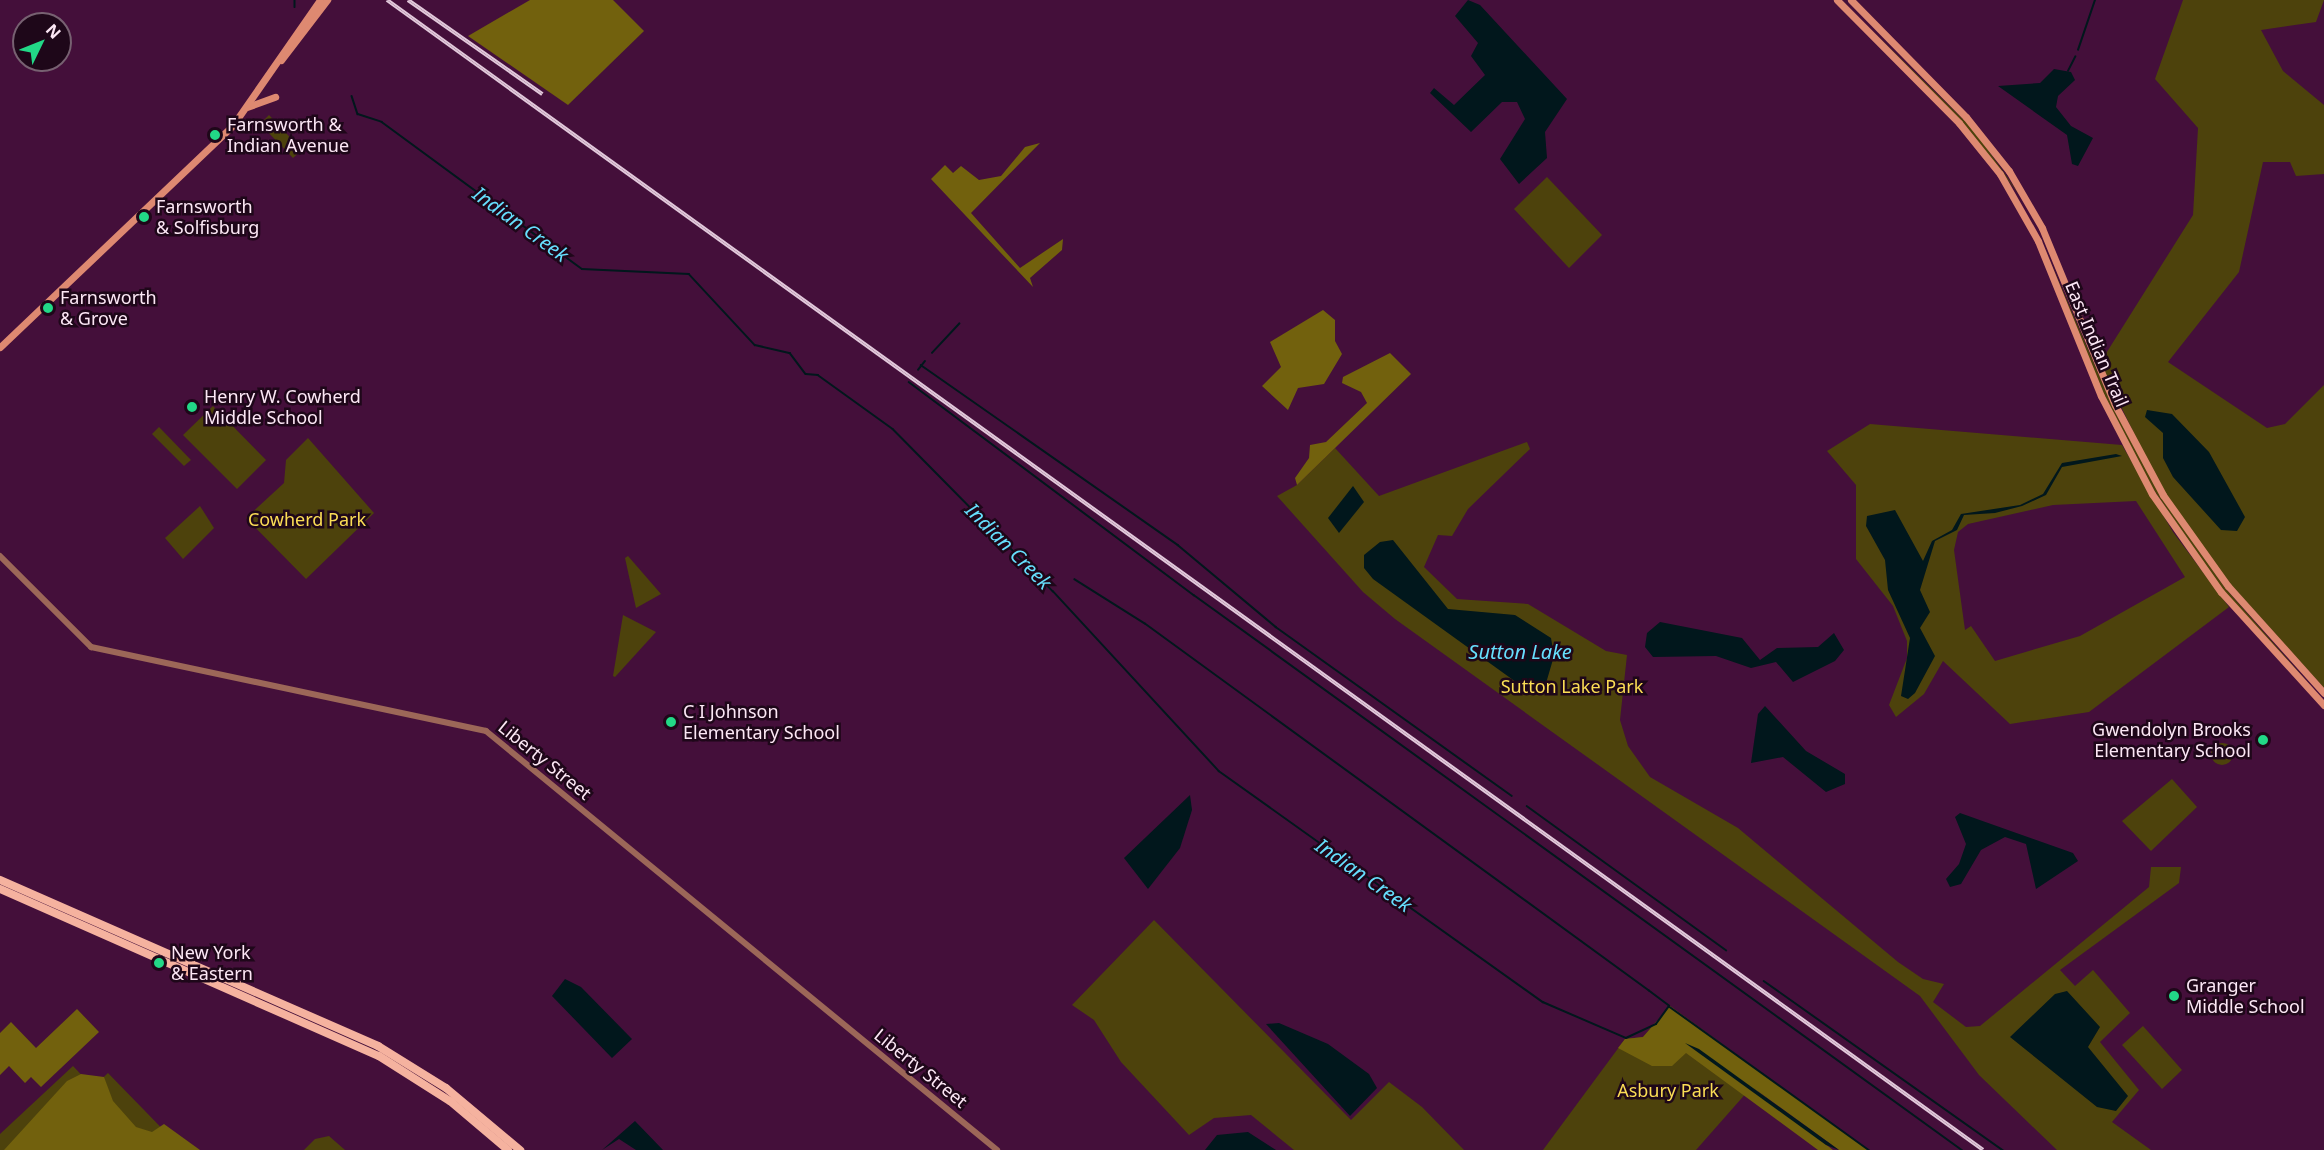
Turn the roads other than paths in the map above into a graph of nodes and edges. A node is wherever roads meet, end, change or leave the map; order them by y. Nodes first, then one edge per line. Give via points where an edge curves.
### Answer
1 (320, 0) edge
2 (327, 0) edge
3 (1837, 0) edge
4 (1851, 0) edge
5 (295, 40) junction
6 (275, 96) dead end
7 (248, 107) junction
8 (0, 347) edge
9 (0, 556) edge
10 (2324, 693) edge
11 (2324, 705) edge
12 (0, 880) edge
13 (0, 889) edge
14 (508, 1150) edge
15 (520, 1150) edge
16 (997, 1150) edge

1 - 5 main road
2 - 5 main road
3 - 11 main road, East Indian Trail via 1965,129 2000,174 2031,226 2105,405 2158,503 2221,592
4 - 10 main road, East Indian Trail via 1970,122 2009,171 2042,228 2119,413 2169,506 2238,599
5 - 7 main road
6 - 7 main road
7 - 8 main road
9 - 16 street, Liberty Street via 91,647 486,731
12 - 15 main road via 378,1046 446,1088
13 - 14 main road via 379,1056 450,1101

